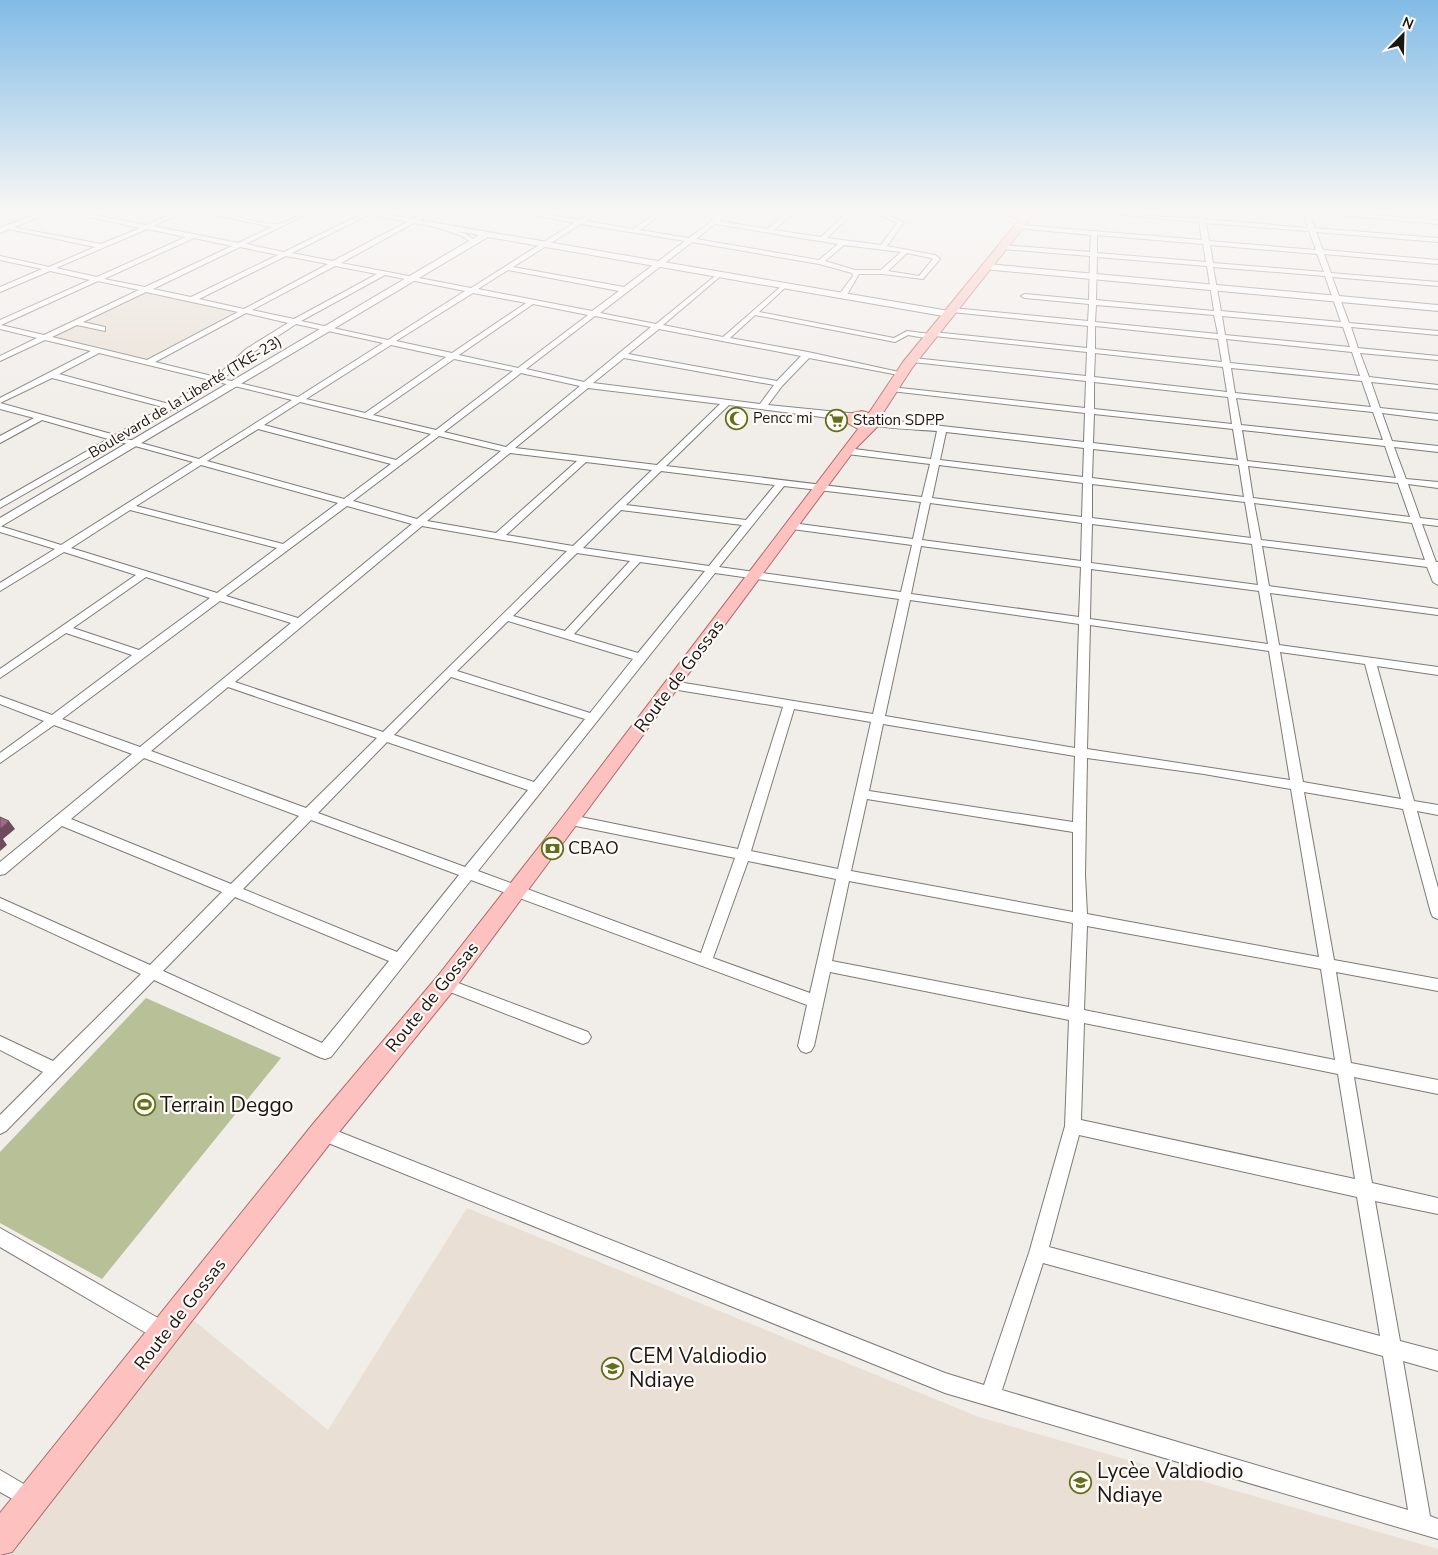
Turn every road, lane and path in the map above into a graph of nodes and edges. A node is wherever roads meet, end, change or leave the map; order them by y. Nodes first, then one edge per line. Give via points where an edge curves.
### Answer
1 (785, 285) edge
2 (84, 286) edge
3 (128, 286) edge
4 (157, 286) edge
5 (220, 286) edge
6 (291, 286) edge
7 (361, 286) edge
8 (401, 286) edge
9 (450, 286) edge
10 (478, 286) edge
11 (602, 286) edge
12 (632, 286) edge
13 (706, 286) edge
14 (788, 286) edge
15 (851, 286) edge
16 (972, 286) edge
17 (1093, 286) edge
18 (1197, 286) edge
19 (1332, 286) edge
20 (1213, 287) junction
21 (148, 290) junction
22 (471, 290) junction
23 (626, 290) junction
24 (842, 296) junction
25 (1025, 296) dead end
26 (1337, 298) junction
27 (193, 299) junction
28 (1093, 300) junction
29 (533, 301) junction
30 (1438, 308) edge
31 (245, 310) junction
32 (951, 312) junction
33 (1217, 312) junction
34 (594, 313) junction
35 (754, 313) junction
36 (296, 321) junction
37 (76, 323) junction
38 (1092, 324) junction
39 (1346, 324) junction
40 (0, 325) edge
41 (658, 325) junction
42 (331, 328) junction
43 (102, 329) dead end
44 (1438, 333) edge
45 (932, 336) junction
46 (44, 337) junction
47 (1221, 337) junction
48 (726, 338) junction
49 (391, 342) junction
50 (100, 350) junction
51 (1355, 350) junction
52 (1092, 351) junction
53 (808, 354) junction
54 (622, 355) junction
55 (453, 356) junction
56 (1438, 358) edge
57 (0, 359) edge
58 (913, 360) junction
59 (149, 362) junction
60 (1226, 365) junction
61 (520, 370) junction
62 (904, 374) junction
63 (52, 375) junction
64 (218, 379) junction
65 (1366, 379) junction
66 (1091, 380) junction
67 (237, 383) junction
68 (779, 384) junction
69 (587, 385) junction
70 (1438, 386) edge
71 (887, 394) junction
72 (1231, 395) junction
73 (300, 399) junction
74 (0, 401) edge
75 (726, 403) junction
76 (0, 406) edge
77 (170, 406) junction
78 (763, 406) junction
79 (1377, 410) junction
80 (1090, 411) junction
81 (188, 412) junction
82 (368, 415) junction
83 (42, 417) junction
84 (1438, 417) edge
85 (257, 426) junction
86 (861, 426) junction
87 (1236, 427) junction
88 (942, 429) junction
89 (438, 433) junction
90 (114, 439) junction
91 (0, 440) edge
92 (134, 444) junction
93 (1389, 444) junction
94 (1089, 446) junction
95 (1438, 449) edge
96 (508, 450) junction
97 (583, 460) junction
98 (200, 462) junction
99 (934, 462) junction
100 (398, 463) junction
101 (1242, 463) junction
102 (658, 469) junction
103 (1088, 480) junction
104 (1402, 481) junction
105 (781, 483) junction
106 (1438, 485) edge
107 (820, 488) junction
108 (926, 500) junction
109 (1249, 500) junction
110 (344, 502) junction
111 (0, 505) edge
112 (129, 507) junction
113 (619, 507) junction
114 (1088, 520) junction
115 (1416, 520) junction
116 (0, 523) edge
117 (420, 523) junction
118 (749, 523) junction
119 (1438, 523) edge
120 (792, 526) junction
121 (0, 529) edge
122 (498, 537) junction
123 (917, 542) junction
124 (1256, 542) junction
125 (283, 547) junction
126 (63, 548) junction
127 (576, 550) junction
128 (637, 559) junction
129 (1087, 565) junction
130 (1435, 565) edge
131 (712, 569) junction
132 (144, 574) junction
133 (754, 576) junction
134 (1438, 582) edge
135 (0, 588) edge
136 (1264, 588) junction
137 (905, 595) junction
138 (217, 596) junction
139 (1438, 612) edge
140 (507, 617) junction
141 (1085, 621) junction
142 (300, 622) junction
143 (65, 629) junction
144 (567, 635) junction
145 (1274, 648) junction
146 (139, 654) junction
147 (641, 658) junction
148 (1370, 662) junction
149 (1438, 671) edge
150 (449, 672) junction
151 (0, 674) edge
152 (227, 683) junction
153 (672, 686) junction
154 (0, 700) edge
155 (789, 706) junction
156 (593, 718) junction
157 (878, 719) junction
158 (51, 720) junction
159 (385, 736) junction
160 (142, 753) junction
161 (1082, 753) junction
162 (0, 759) edge
163 (537, 788) junction
164 (1297, 788) junction
165 (861, 794) junction
166 (1409, 806) junction
167 (1438, 810) edge
168 (307, 815) junction
169 (61, 820) junction
170 (571, 820) junction
171 (1080, 828) junction
172 (743, 855) junction
173 (0, 870) edge
174 (468, 874) junction
175 (844, 875) junction
176 (232, 890) junction
177 (514, 892) junction
178 (0, 903) edge
179 (1438, 913) edge
180 (1080, 918) junction
181 (400, 959) junction
182 (705, 961) junction
183 (824, 965) junction
184 (1327, 965) junction
185 (151, 972) junction
186 (445, 984) junction
187 (1438, 985) edge
188 (816, 1002) junction
189 (1076, 1015) junction
190 (583, 1037) dead end
191 (0, 1044) edge
192 (806, 1046) dead end
193 (1344, 1068) junction
194 (55, 1070) junction
195 (1438, 1087) edge
196 (0, 1126) edge
197 (1073, 1126) junction
198 (322, 1134) junction
199 (1365, 1190) junction
200 (1438, 1206) edge
201 (0, 1237) edge
202 (1038, 1253) junction
203 (165, 1333) junction
204 (1392, 1350) junction
205 (1438, 1361) edge
206 (990, 1397) junction
207 (0, 1480) edge
208 (32, 1500) junction
209 (1430, 1527) edge
210 (0, 1540) edge

1 - 35 street
2 - 40 street
3 - 21 street
4 - 21 street
5 - 27 street
6 - 31 street
7 - 36 street
8 - 42 street, Boulevard de la Liberté (TKE-23)
9 - 22 street
10 - 22 street
11 - 23 street
12 - 23 street
13 - 41 street
14 - 24 street
15 - 24 street
16 - 32 main road, Route de Gossas
17 - 28 street
18 - 20 street
19 - 26 street
20 - 26 street
20 - 33 street
21 - 27 street
21 - 37 street
22 - 29 street
22 - 49 street
23 - 34 street
24 - 32 street
25 - 28 street
26 - 30 street
26 - 39 street
27 - 31 street
28 - 33 street
28 - 38 street
29 - 34 street
29 - 55 street
31 - 36 street
31 - 59 street
32 - 38 street
32 - 45 main road, Route de Gossas
33 - 39 street
33 - 47 street
34 - 41 street
34 - 61 street
35 - 45 street via 888,340 907,333
35 - 48 street
36 - 42 street
36 - 64 street via 240,357
37 - 43 street
37 - 46 street
38 - 47 street
38 - 52 street
39 - 44 street
39 - 51 street
40 - 46 street
41 - 48 street
41 - 54 street
42 - 49 street
42 - 67 street, Boulevard de la Liberté (TKE-23)
45 - 52 street
45 - 58 main road, Route de Gossas
46 - 50 street
46 - 57 street
47 - 51 street
47 - 60 street
48 - 53 street
49 - 55 street
49 - 73 street
50 - 59 street
50 - 63 street
51 - 56 street
51 - 65 street
52 - 60 street
52 - 66 street
53 - 62 street
53 - 68 street
54 - 68 street
54 - 69 street
55 - 61 street
55 - 82 street
58 - 62 main road, Route de Gossas
58 - 66 street
59 - 64 street
60 - 65 street
60 - 72 street
61 - 69 street
61 - 89 street
62 - 71 main road, Route de Gossas
63 - 74 street
63 - 77 street
64 - 67 street
64 - 77 street
65 - 70 street
65 - 79 street
66 - 72 street
66 - 80 street
67 - 73 street
67 - 81 street, Boulevard de la Liberté (TKE-23)
68 - 78 street
69 - 75 street
69 - 96 street
71 - 80 street
71 - 86 main road, Route de Gossas
72 - 79 street
72 - 87 street
73 - 82 street
73 - 85 street
75 - 78 street
75 - 102 street
76 - 83 street
77 - 81 street
77 - 90 street
78 - 86 street via 822,414
79 - 84 street
79 - 93 street
80 - 87 street
80 - 94 street
81 - 92 street, Boulevard de la Liberté (TKE-23)
82 - 89 street
83 - 90 street
83 - 91 street
85 - 98 street
85 - 100 street
86 - 88 street via 898,424
86 - 99 street
86 - 107 main road, Route de Gossas
87 - 93 street
87 - 101 street
88 - 94 street
88 - 99 street
89 - 96 street
89 - 100 street
90 - 92 street
90 - 111 street
92 - 98 street
92 - 116 street, Boulevard de la Liberté (TKE-23)
93 - 95 street
93 - 104 street
94 - 101 street
94 - 103 street
96 - 97 street
96 - 117 street
97 - 102 street
97 - 122 street
98 - 110 street
98 - 112 street
99 - 103 street
99 - 108 street
100 - 110 street
101 - 104 street
101 - 109 street
102 - 105 street
102 - 113 street
103 - 109 street
103 - 114 street
104 - 106 street
104 - 115 street
105 - 107 street
105 - 118 street
107 - 108 street
107 - 120 main road, Route de Gossas
108 - 114 street
108 - 123 street
109 - 115 street
109 - 124 street
110 - 117 street
110 - 125 street
112 - 125 street
112 - 126 street
113 - 118 street
113 - 127 street
114 - 124 street
114 - 129 street
115 - 119 street
115 - 130 street
117 - 122 street
117 - 142 street
118 - 131 street
120 - 123 street
120 - 133 main road, Route de Gossas
121 - 126 street
122 - 127 street
123 - 129 street
123 - 137 street
124 - 130 street
124 - 136 street
125 - 138 street
126 - 132 street
126 - 135 street
127 - 128 street
127 - 140 street
128 - 131 street
128 - 144 street
129 - 136 street
129 - 141 street
130 - 134 street
131 - 133 street
131 - 147 street
132 - 138 street
132 - 143 street
133 - 137 street
133 - 153 main road, Route de Gossas
136 - 139 street
136 - 145 street
137 - 141 street
137 - 157 street
138 - 142 street
138 - 146 street
140 - 144 street
140 - 150 street
141 - 145 street
141 - 161 street
142 - 152 street
143 - 146 street
143 - 151 street
144 - 147 street
145 - 148 street
145 - 164 street
146 - 158 street
147 - 156 street
148 - 149 street
148 - 166 street
150 - 156 street
150 - 159 street
152 - 159 street
152 - 160 street
153 - 155 street
153 - 170 main road, Route de Gossas
154 - 158 street
155 - 157 street
155 - 172 street
156 - 163 street
157 - 161 street
157 - 165 street
158 - 160 street
158 - 162 street
159 - 163 street
159 - 168 street
160 - 168 street
160 - 169 street
161 - 164 street via 1204,770
161 - 171 street
163 - 174 street
164 - 166 street
164 - 184 street
165 - 171 street
165 - 175 street
166 - 167 street
166 - 179 street
168 - 174 street
168 - 176 street
169 - 173 street
169 - 176 street
170 - 172 street
170 - 177 main road, Route de Gossas
171 - 180 street
172 - 175 street
172 - 182 street
174 - 177 street
174 - 181 street
175 - 180 street
175 - 183 street
176 - 181 street
176 - 185 street
177 - 182 street
177 - 186 main road, Route de Gossas
178 - 185 street
180 - 184 street
180 - 189 street
181 - 185 street via 325,1052
182 - 188 street
183 - 188 street
183 - 189 street
184 - 187 street
184 - 193 street
185 - 194 street
186 - 190 street
186 - 198 main road, Route de Gossas
188 - 192 street
189 - 193 street
189 - 197 street
191 - 194 street
193 - 195 street
193 - 199 street
194 - 196 street
197 - 199 street
197 - 202 street
198 - 203 main road, Route de Gossas
198 - 206 street via 945,1383
199 - 200 street
199 - 204 street
201 - 203 street
202 - 204 street
202 - 206 street
203 - 208 main road, Route de Gossas
204 - 205 street
204 - 209 street
206 - 209 street
207 - 208 street
208 - 210 main road, Route de Gossas

